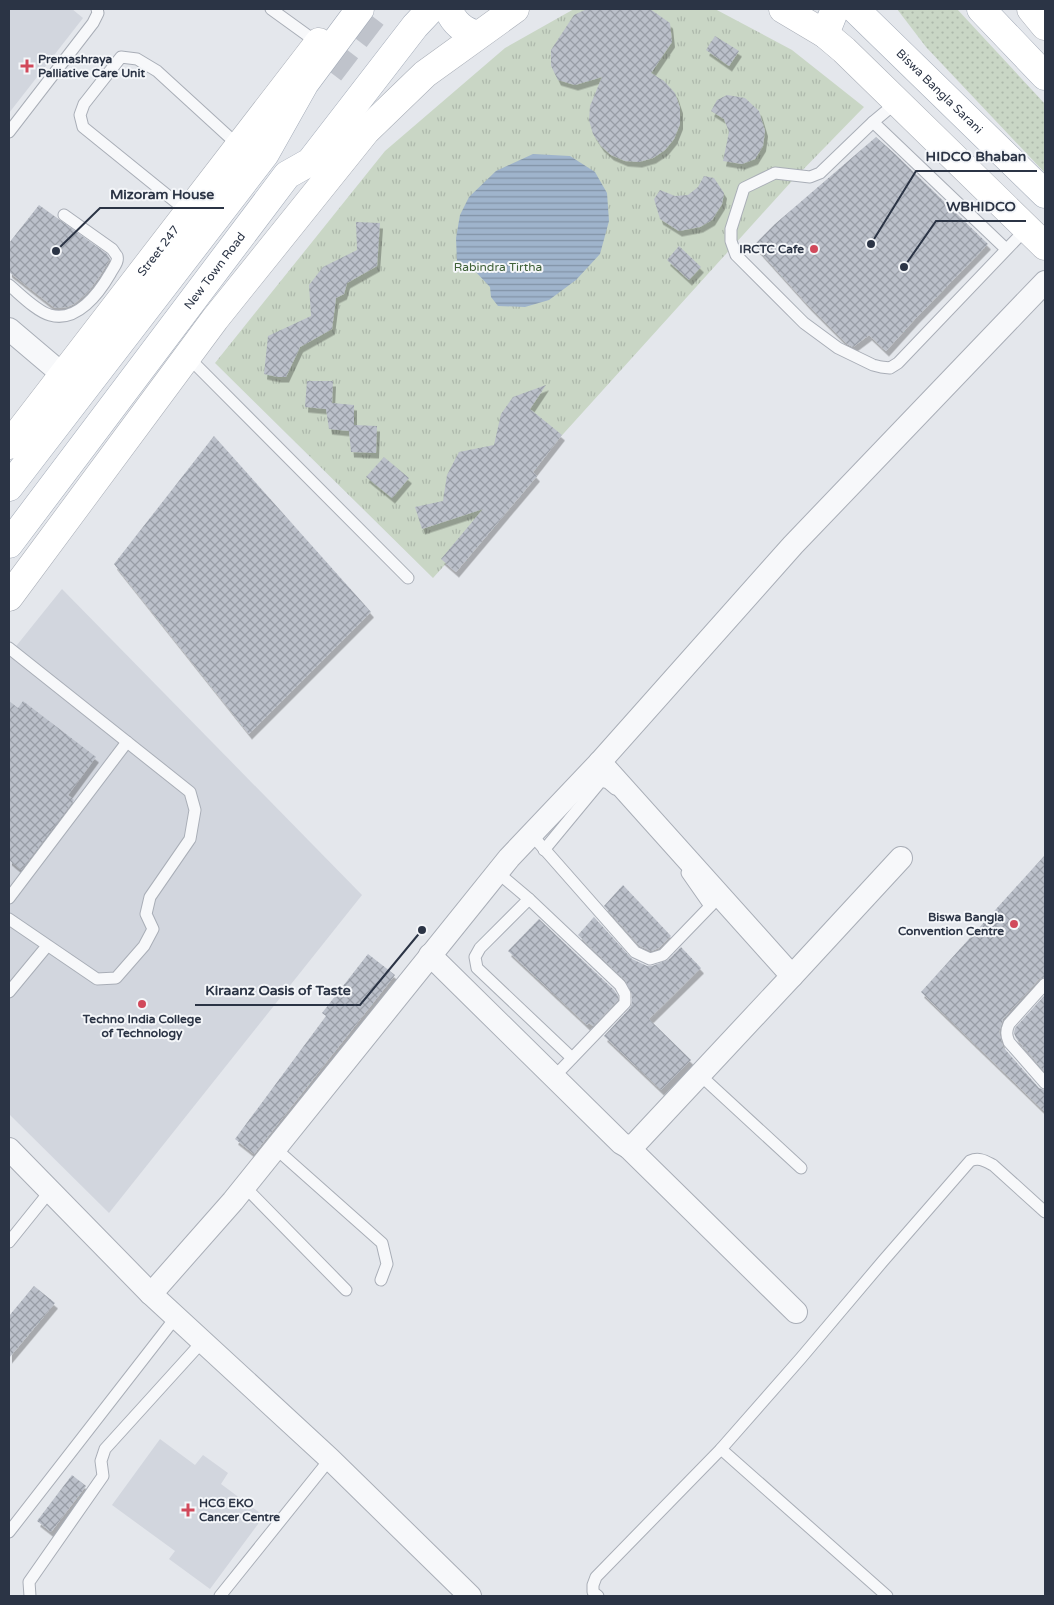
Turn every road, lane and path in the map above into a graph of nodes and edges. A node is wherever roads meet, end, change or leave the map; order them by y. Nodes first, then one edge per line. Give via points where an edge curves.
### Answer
1 (97, 9) edge
2 (271, 9) edge
3 (345, 9) edge
4 (360, 9) edge
5 (431, 9) edge
6 (448, 9) edge
7 (514, 9) edge
8 (782, 9) edge
9 (835, 9) edge
10 (854, 9) edge
11 (981, 9) edge
12 (1031, 9) edge
13 (1045, 26) edge
14 (825, 34) junction
15 (478, 35) junction
16 (318, 43) junction
17 (1045, 76) edge
18 (307, 101) dead end
19 (897, 102) junction
20 (330, 118) dead end
21 (873, 122) junction
22 (9, 132) edge
23 (239, 146) junction
24 (265, 154) junction
25 (287, 175) junction
26 (1045, 194) edge
27 (188, 212) junction
28 (64, 215) dead end
29 (1036, 237) edge
30 (1006, 250) junction
31 (1045, 282) edge
32 (9, 285) edge
33 (115, 289) junction
34 (9, 329) edge
35 (187, 356) junction
36 (72, 382) junction
37 (9, 445) edge
38 (9, 487) edge
39 (9, 544) edge
40 (408, 578) dead end
41 (9, 597) edge
42 (9, 648) edge
43 (127, 742) junction
44 (600, 762) junction
45 (538, 842) junction
46 (900, 858) dead end
47 (497, 872) junction
48 (9, 898) edge
49 (529, 899) junction
50 (715, 901) junction
51 (9, 919) edge
52 (47, 946) junction
53 (430, 955) junction
54 (792, 976) junction
55 (1045, 984) edge
56 (479, 986) junction
57 (9, 992) edge
58 (572, 1058) junction
59 (700, 1075) junction
60 (554, 1077) junction
61 (1045, 1083) edge
62 (275, 1148) junction
63 (628, 1148) junction
64 (9, 1149) edge
65 (801, 1168) dead end
66 (244, 1186) junction
67 (50, 1191) junction
68 (1045, 1212) edge
69 (9, 1242) edge
70 (381, 1280) dead end
71 (346, 1290) dead end
72 (151, 1294) junction
73 (796, 1312) dead end
74 (176, 1318) junction
75 (202, 1342) junction
76 (721, 1449) junction
77 (330, 1459) junction
78 (9, 1532) edge
79 (30, 1596) edge
80 (220, 1596) edge
81 (470, 1596) edge
82 (598, 1596) edge
83 (887, 1596) edge

1 - 22 lane via 93,23
2 - 16 lane
3 - 16 main road, Street 247
4 - 24 main road via 305,83
5 - 25 main road, New Town Road via 414,26 310,162
6 - 15 main road via 456,24
7 - 15 main road
8 - 14 main road
9 - 14 main road
10 - 26 main road, Biswa Bangla Sarani
11 - 17 main road
12 - 13 main road
14 - 19 main road
15 - 35 main road via 425,74 366,131
16 - 23 main road, Street 247
18 - 24 main road
19 - 21 lane
19 - 29 main road
20 - 25 main road
21 - 30 lane
21 - 30 lane via 820,173 810,177 775,173 744,188 731,229 736,255 804,323 838,348 873,365 890,368
23 - 27 main road, Street 247
23 - 27 lane via 157,71 137,58 121,57 84,104 80,115 83,127
24 - 36 main road
25 - 39 main road, New Town Road
27 - 33 main road, Street 247
28 - 33 lane via 117,255
29 - 30 lane
31 - 44 street via 793,545
32 - 33 lane via 51,315 69,315
33 - 36 main road, Street 247
34 - 36 street
35 - 40 lane
35 - 41 main road
36 - 37 main road, Street 247
36 - 38 main road
42 - 43 lane
43 - 48 lane
43 - 52 lane via 190,792 195,810 190,839 150,897 146,914 153,930 144,946 116,978 97,980
44 - 45 street
44 - 50 street
45 - 47 street
45 - 50 lane via 635,952 650,959 663,955
45 - 50 lane via 604,781 613,786
46 - 54 street
47 - 49 lane
47 - 53 street
49 - 56 lane via 480,948 475,957
49 - 58 lane via 620,985 625,994 625,1003
50 - 54 street
51 - 52 lane
52 - 57 lane
53 - 56 street
53 - 62 street
54 - 59 street
55 - 61 lane via 1006,1031 1009,1042
56 - 58 lane
56 - 60 street
58 - 60 lane
59 - 63 street
59 - 65 lane
60 - 63 street
62 - 66 street
62 - 70 lane via 382,1243 386,1264
63 - 73 street
64 - 67 street
66 - 71 lane
66 - 72 street
67 - 69 lane
67 - 72 street
68 - 76 lane via 993,1165 984,1160 970,1162
72 - 74 street
74 - 75 street
74 - 78 lane
75 - 77 street
75 - 79 lane via 105,1449 101,1461 103,1476 29,1582
76 - 82 lane via 596,1577 593,1585
76 - 83 lane
77 - 80 lane
77 - 81 street

